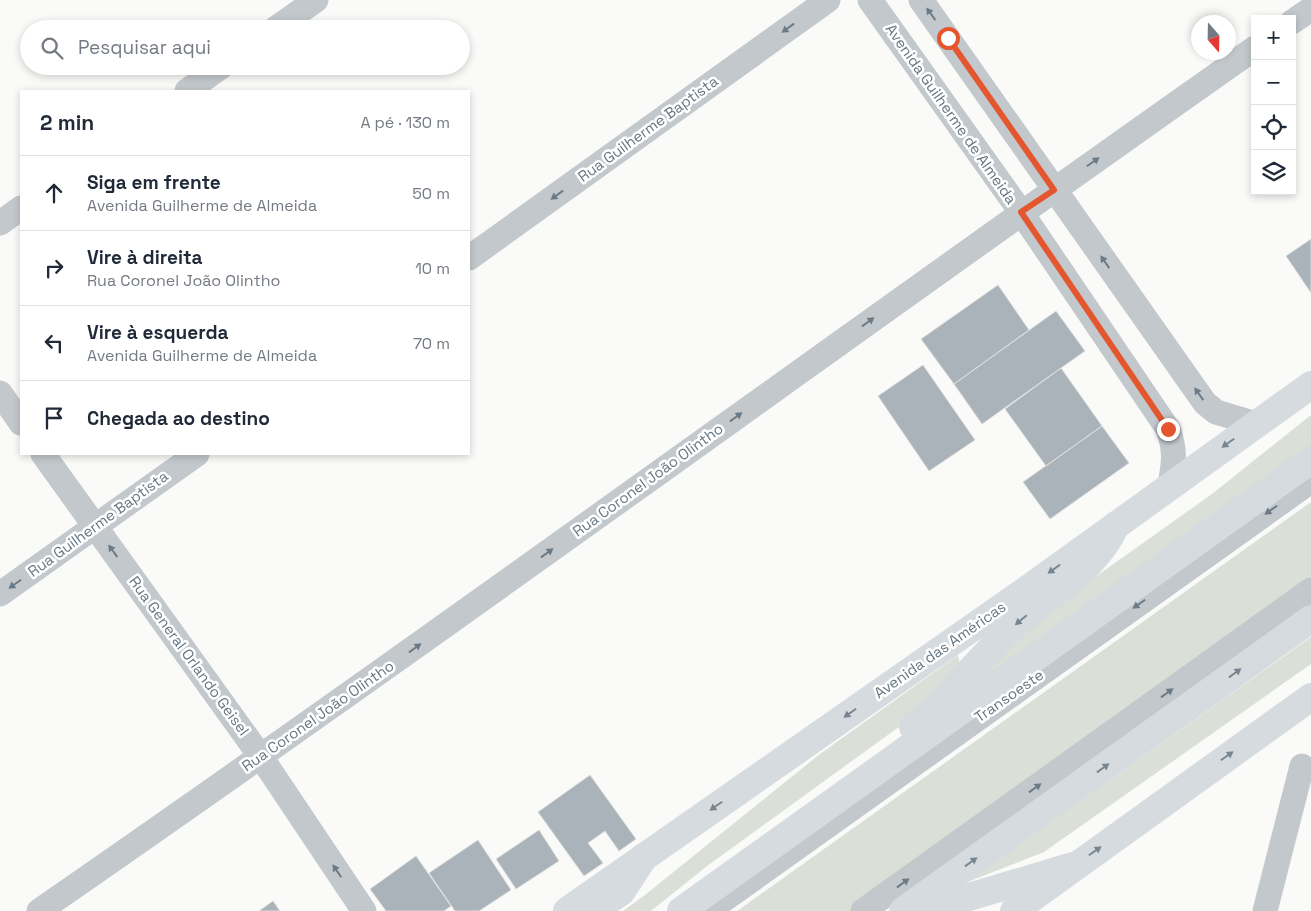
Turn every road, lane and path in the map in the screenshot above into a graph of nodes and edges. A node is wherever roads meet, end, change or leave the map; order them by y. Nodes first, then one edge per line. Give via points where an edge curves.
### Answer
1 (316, 0) edge
2 (828, 0) edge
3 (870, 0) edge
4 (921, 0) edge
5 (1311, 9) edge
6 (1296, 19) edge
7 (288, 20) edge
8 (1251, 51) edge
9 (209, 75) edge
10 (187, 90) edge
11 (1054, 190) junction
12 (20, 209) edge
13 (1021, 212) junction
14 (0, 223) edge
15 (470, 257) edge
16 (1311, 385) edge
17 (0, 393) edge
18 (20, 422) edge
19 (1256, 424) junction
20 (44, 455) edge
21 (196, 455) edge
22 (1311, 460) edge
23 (1311, 481) edge
24 (1170, 485) junction
25 (1116, 525) junction
26 (95, 527) junction
27 (1311, 590) edge
28 (0, 594) edge
29 (1311, 619) edge
30 (1311, 697) edge
31 (261, 757) junction
32 (1302, 766) dead end
33 (812, 819) junction
34 (644, 857) junction
35 (1073, 866) junction
36 (40, 911) edge
37 (364, 911) edge
38 (567, 911) edge
39 (593, 911) edge
40 (681, 911) edge
41 (708, 911) edge
42 (863, 911) edge
43 (903, 911) edge
44 (922, 911) edge
45 (1014, 911) edge
46 (1265, 911) edge

1 - 7 street
2 -> 15 street, Rua Guilherme Baptista
3 - 13 street, Avenida Guilherme de Almeida
11 -> 4 street
5 - 6 street
11 -> 8 street, Rua Coronel João Olintho
9 - 10 street
11 - 13 street, Rua Coronel João Olintho
19 -> 11 street via 1216,412 1204,403
12 - 14 street
13 - 24 street, Avenida Guilherme de Almeida via 1168,429 1174,444
31 -> 13 street, Rua Coronel João Olintho
16 - 19 main road, Avenida das Américas
17 - 18 street
19 -> 24 main road, Avenida das Américas
20 - 26 street, Rua General Orlando Geisel
21 - 26 street, Rua Guilherme Baptista
22 - 33 main road
23 -> 41 street, Transoeste
24 - 25 main road, Avenida das Américas
25 -> 33 main road via 1108,543 1085,567 1006,634 934,710 823,795
25 -> 34 main road, Avenida das Américas
26 -> 28 street, Rua Guilherme Baptista
31 -> 26 street, Rua General Orlando Geisel
42 -> 27 street
43 -> 29 main road
35 -> 30 main road
31 - 36 street, Rua Coronel João Olintho
37 -> 31 street, Rua General Orlando Geisel
32 - 46 street
33 - 40 main road
34 - 38 main road, Avenida das Américas
34 - 39 main road via 621,892
35 - 44 main road
35 - 45 main road

